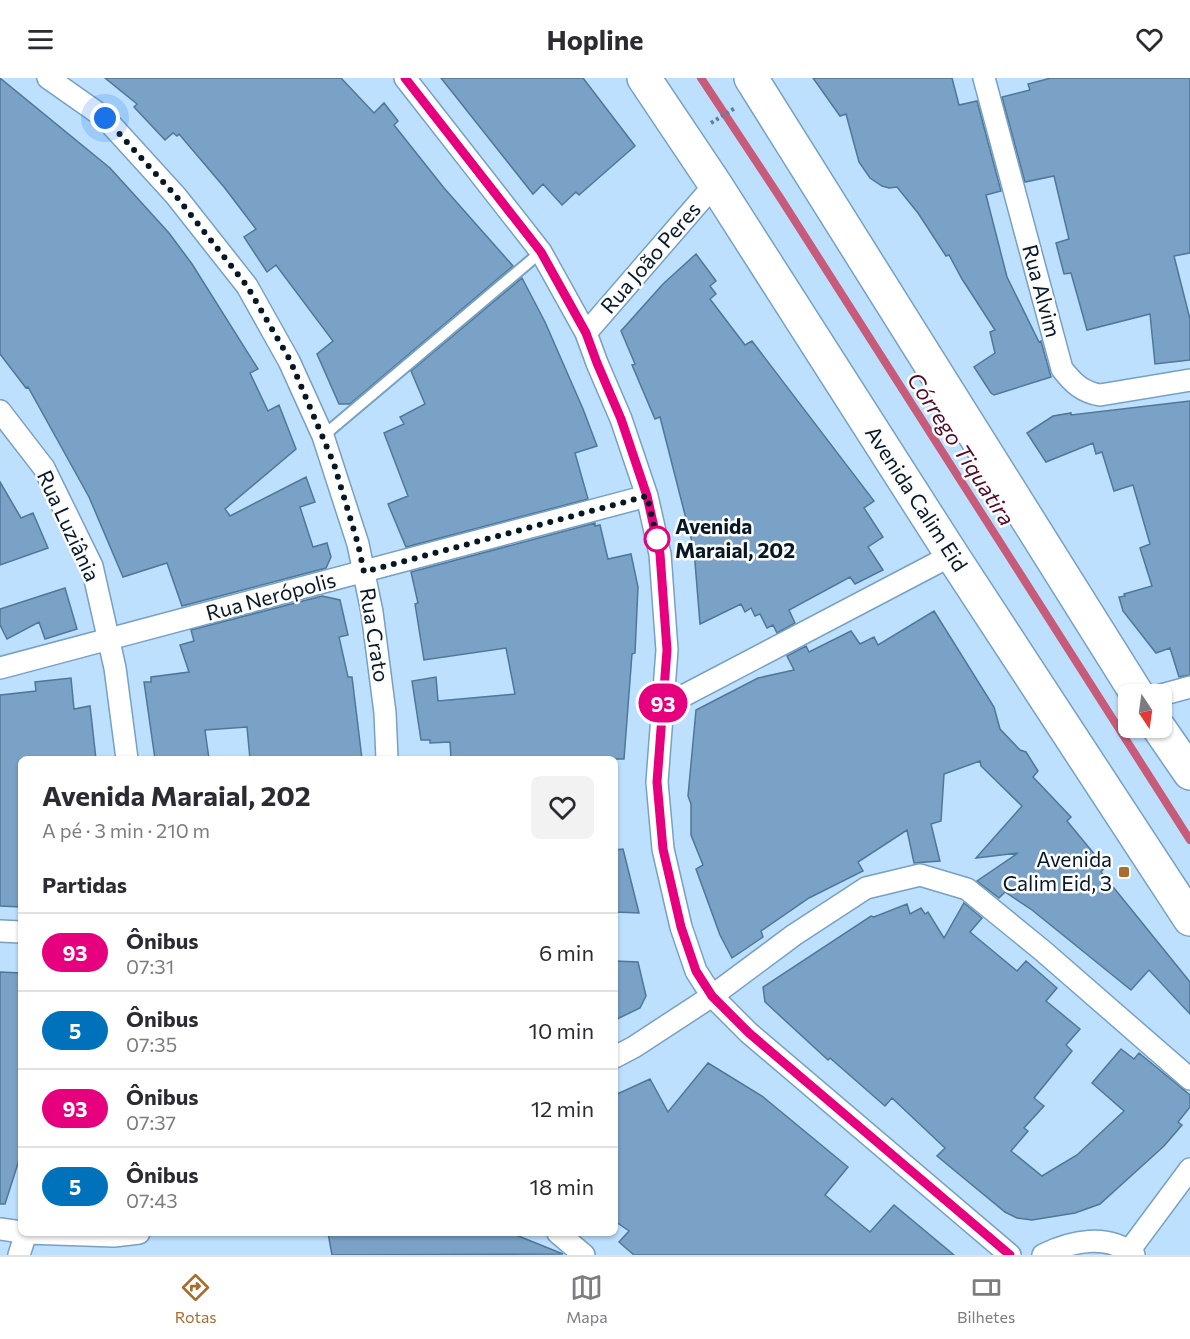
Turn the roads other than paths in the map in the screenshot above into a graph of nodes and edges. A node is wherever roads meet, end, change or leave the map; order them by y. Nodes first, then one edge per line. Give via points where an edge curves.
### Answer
1 (48, 78) edge
2 (405, 78) edge
3 (644, 78) edge
4 (984, 78) edge
5 (744, 92) edge
6 (715, 184) junction
7 (541, 252) junction
8 (586, 333) junction
9 (1190, 380) edge
10 (0, 411) edge
11 (323, 436) junction
12 (647, 496) junction
13 (952, 555) junction
14 (364, 572) junction
15 (109, 640) junction
16 (0, 668) edge
17 (1130, 684) edge
18 (1190, 687) edge
19 (1172, 692) edge
20 (662, 707) junction
21 (1166, 738) edge
22 (127, 756) edge
23 (387, 756) edge
24 (1190, 773) edge
25 (1190, 919) edge
26 (0, 931) edge
27 (18, 933) edge
28 (712, 996) junction
29 (618, 1055) edge
30 (1190, 1079) edge
31 (1190, 1169) edge
32 (0, 1229) edge
33 (18, 1232) edge
34 (26, 1236) edge
35 (562, 1236) edge
36 (1132, 1253) edge
37 (19, 1255) edge
38 (584, 1255) edge
39 (1010, 1255) edge
40 (1043, 1255) edge

1 - 11 street, Rua Crato via 105,118 176,196 247,286 290,360
2 - 7 street
3 - 6 main road, Avenida Calim Eid
4 - 9 street, Rua Alvim via 1062,369 1073,383 1088,393 1100,395
5 - 17 main road
6 - 8 street, Rua João Peres
6 - 13 main road, Avenida Calim Eid
7 - 8 street
7 - 11 lane
8 - 12 street
10 - 15 street, Rua Luziânia via 44,468 92,566
11 - 14 street, Rua Crato
12 - 14 street, Rua Nerópolis
12 - 20 street via 661,566 667,650
13 - 20 street
13 - 25 main road, Avenida Calim Eid
14 - 15 street, Rua Nerópolis
14 - 23 street, Rua Crato via 385,713
15 - 16 street, Rua Nerópolis
15 - 22 street, Rua Luziânia
18 - 19 street
20 - 28 street via 657,782 663,849 681,927 696,971
21 - 24 main road
26 - 27 street
28 - 29 street
28 - 30 street via 866,888 920,875 967,890
28 - 39 street via 749,1033
31 - 36 street
32 - 33 street
34 - 37 street
35 - 38 street
36 - 40 street via 1108,1243 1086,1241 1064,1245

